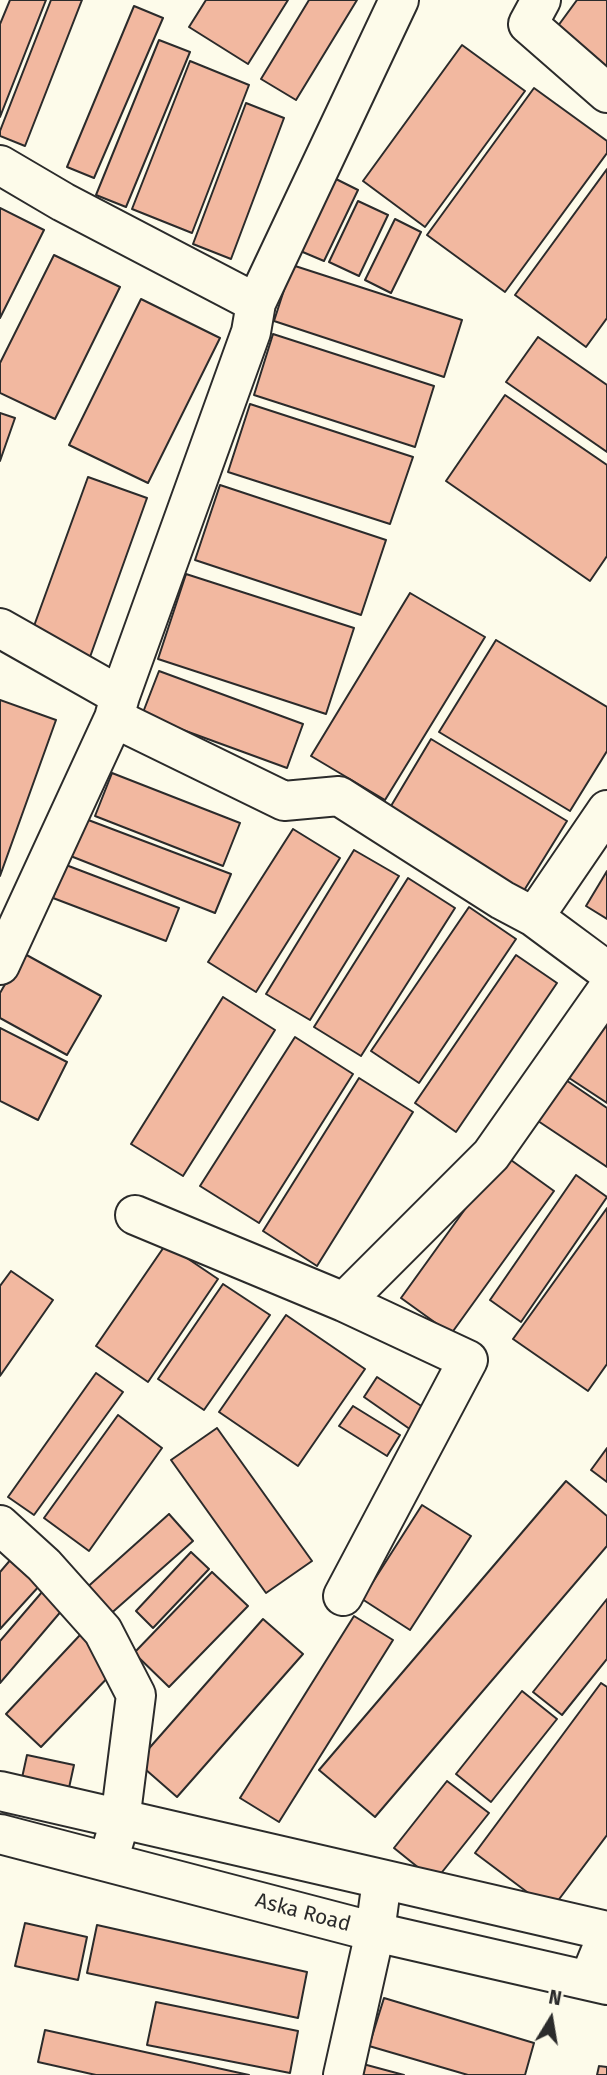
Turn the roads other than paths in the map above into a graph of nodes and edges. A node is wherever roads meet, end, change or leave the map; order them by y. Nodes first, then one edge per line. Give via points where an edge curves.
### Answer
1 (399, 0) edge
2 (541, 0) edge
3 (607, 93) edge
4 (0, 165) edge
5 (256, 303) junction
6 (0, 628) edge
7 (117, 707) junction
8 (607, 810) edge
9 (534, 917) junction
10 (0, 965) edge
11 (607, 971) edge
12 (607, 990) edge
13 (135, 1215) dead end
14 (344, 1302) junction
15 (0, 1525) edge
16 (343, 1597) dead end
17 (0, 1791) edge
18 (120, 1821) junction
19 (0, 1834) edge
20 (108, 1861) junction
21 (382, 1880) junction
22 (607, 1931) edge
23 (375, 1932) junction
24 (607, 1936) edge
25 (598, 1982) edge
26 (343, 2075) edge

1 - 5 main road
2 - 3 main road via 528,24
4 - 5 main road
5 - 7 main road via 251,332
6 - 7 main road
7 - 9 main road via 284,802 339,796
7 - 10 main road
8 - 9 main road
9 - 11 main road
12 - 14 main road via 491,1155
13 - 14 main road
14 - 16 main road via 468,1360
15 - 18 main road via 44,1565 103,1631 136,1695
17 - 18 main road
18 - 20 main road
18 - 21 main road
19 - 20 main road, Aska Road
20 - 23 main road, Aska Road
21 - 22 main road
21 - 23 main road
23 - 25 main road, Aska Road
23 - 26 main road
24 - 25 main road

